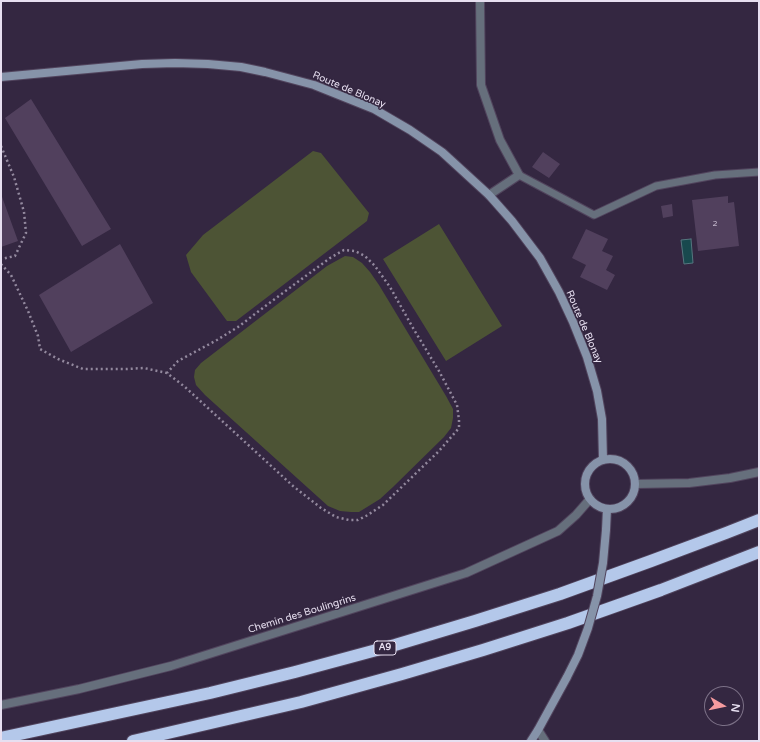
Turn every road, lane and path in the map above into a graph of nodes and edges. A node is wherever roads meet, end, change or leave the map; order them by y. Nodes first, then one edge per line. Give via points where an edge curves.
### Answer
1 (480, 1) edge
2 (1, 77) edge
3 (1, 146) edge
4 (759, 172) edge
5 (519, 175) junction
6 (489, 195) junction
7 (1, 259) edge
8 (1, 264) edge
9 (167, 373) junction
10 (603, 460) junction
11 (759, 472) edge
12 (635, 484) junction
13 (590, 499) junction
14 (607, 509) junction
15 (759, 520) edge
16 (759, 552) edge
17 (1, 705) edge
18 (538, 730) junction
19 (1, 738) edge
20 (133, 741) edge
21 (531, 741) edge
22 (545, 741) edge

1 - 5 street via 481,85 500,140
2 - 6 street, Route de Blonay via 175,63 241,67 278,75 314,85 374,109 442,152
3 - 7 path via 14,177 24,212 26,233 15,256
4 - 5 lane via 715,175 656,186 594,215
5 - 6 street
6 - 10 street, Route de Blonay via 540,258 573,322 597,391 602,419
8 - 9 path via 11,275 28,311 38,336 40,349 83,368 144,368
9 - 9 path via 293,486 321,508 336,517 349,520 358,520 383,505 459,428 458,405 390,287 375,266 355,251 344,250 330,258 238,327 178,361
10 - 12 street via 613,459 629,468
10 - 13 street via 588,473 585,486
11 - 12 street via 689,483
12 - 14 street via 627,503
13 - 14 street
13 - 17 street, Chemin des Boulingrins via 558,531 466,573 171,666
14 - 18 street, bridge via 603,563 588,628 578,655
15 - 19 highway, A9 via 560,594 395,645 210,693
16 - 20 highway via 661,590 483,650 300,702
18 - 21 street
18 - 22 street

